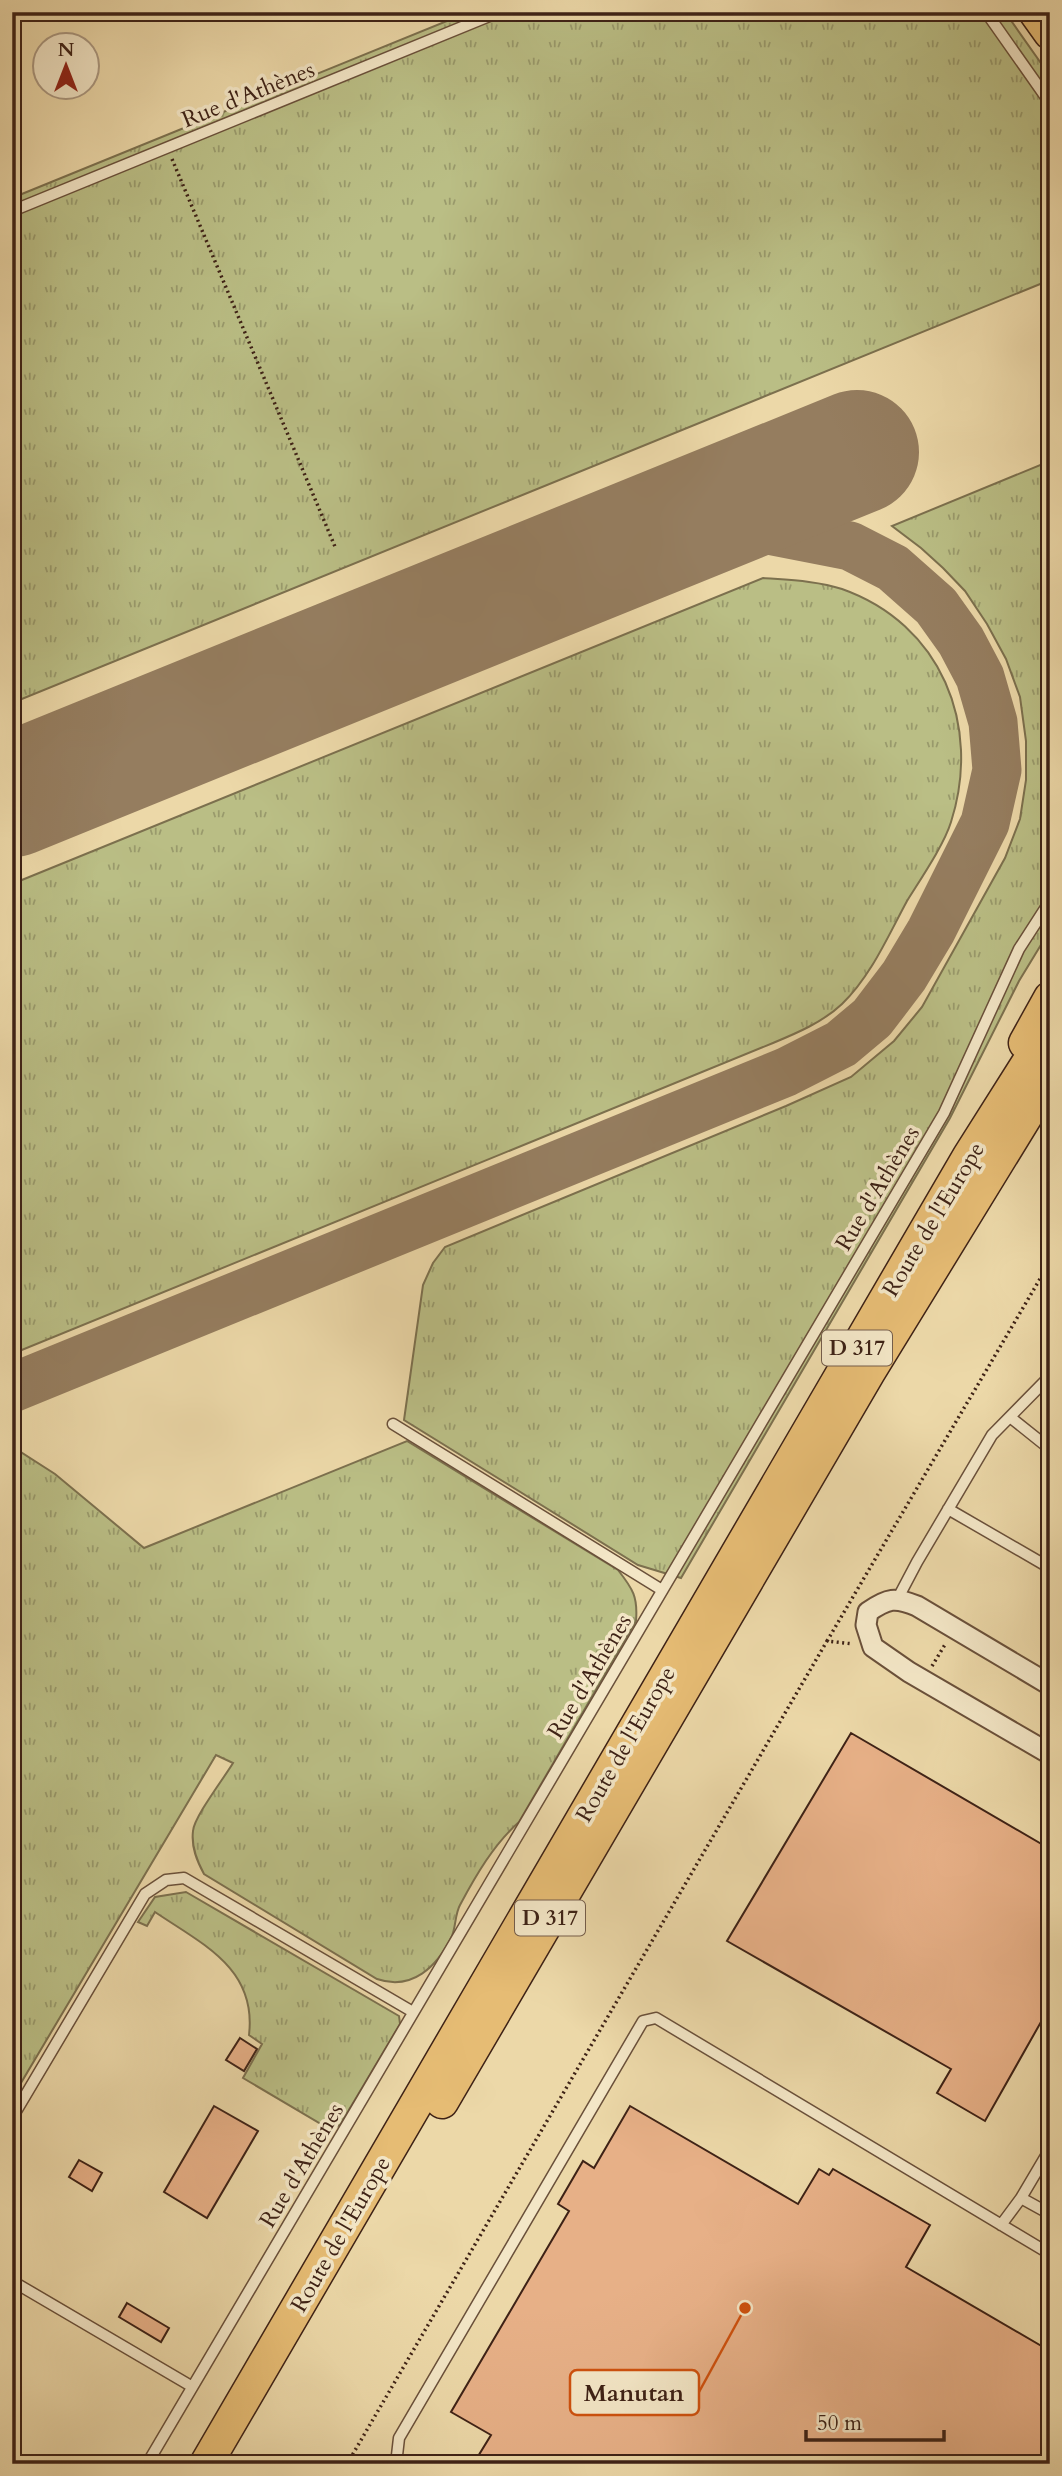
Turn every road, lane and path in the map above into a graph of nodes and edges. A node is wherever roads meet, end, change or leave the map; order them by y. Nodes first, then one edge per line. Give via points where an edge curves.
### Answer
1 (499, 12) edge
2 (986, 12) edge
3 (1035, 12) edge
4 (1050, 33) edge
5 (1050, 103) edge
6 (167, 148) junction
7 (12, 211) edge
8 (336, 549) dead end
9 (1050, 901) edge
10 (1050, 998) edge
11 (1050, 1028) edge
12 (1050, 1077) edge
13 (1050, 1115) edge
14 (983, 1160) junction
15 (1050, 1262) edge
16 (1050, 1376) edge
17 (1010, 1417) junction
18 (393, 1424) dead end
19 (1050, 1449) edge
20 (948, 1509) junction
21 (1050, 1568) edge
22 (662, 1590) junction
23 (898, 1598) junction
24 (954, 1628) junction
25 (827, 1641) junction
26 (873, 1647) junction
27 (924, 1680) junction
28 (1050, 1685) edge
29 (1050, 1754) edge
30 (413, 2012) junction
31 (12, 2118) edge
32 (1050, 2149) edge
33 (1021, 2198) junction
34 (1050, 2214) edge
35 (1001, 2225) junction
36 (1050, 2254) edge
37 (12, 2281) edge
38 (191, 2386) junction
39 (147, 2464) edge
40 (206, 2464) edge
41 (230, 2464) edge
42 (347, 2464) edge
43 (396, 2464) edge

1 - 6 lane, Rue d'Athènes
2 - 5 lane
3 - 4 main road
6 - 7 lane, Rue d'Athènes
6 - 8 path
9 - 22 lane, Rue d'Athènes via 1019,949 944,1112
10 - 14 main road via 972,1136
11 - 14 main road, Route de l'Europe / D 317
12 - 14 main road, Route de l'Europe / D 317
13 - 14 main road via 1022,1161
14 - 40 main road, Route de l'Europe / D 317
14 - 41 main road, Route de l'Europe / D 317 via 869,1372
15 - 25 path
16 - 17 lane
17 - 19 lane
17 - 20 lane via 992,1435
18 - 22 lane
20 - 21 lane
20 - 23 lane
22 - 30 lane, Rue d'Athènes
23 - 24 street
23 - 26 street via 868,1612 866,1625
24 - 27 path
24 - 28 street
25 - 26 path
25 - 42 path
26 - 27 street
27 - 29 street
30 - 31 lane via 184,1878 166,1880 145,1894
30 - 38 lane, Rue d'Athènes
32 - 33 lane
33 - 34 lane
33 - 35 lane
35 - 36 lane
35 - 43 lane via 656,2018 643,2021 399,2438
37 - 38 lane
38 - 39 lane, Rue d'Athènes

